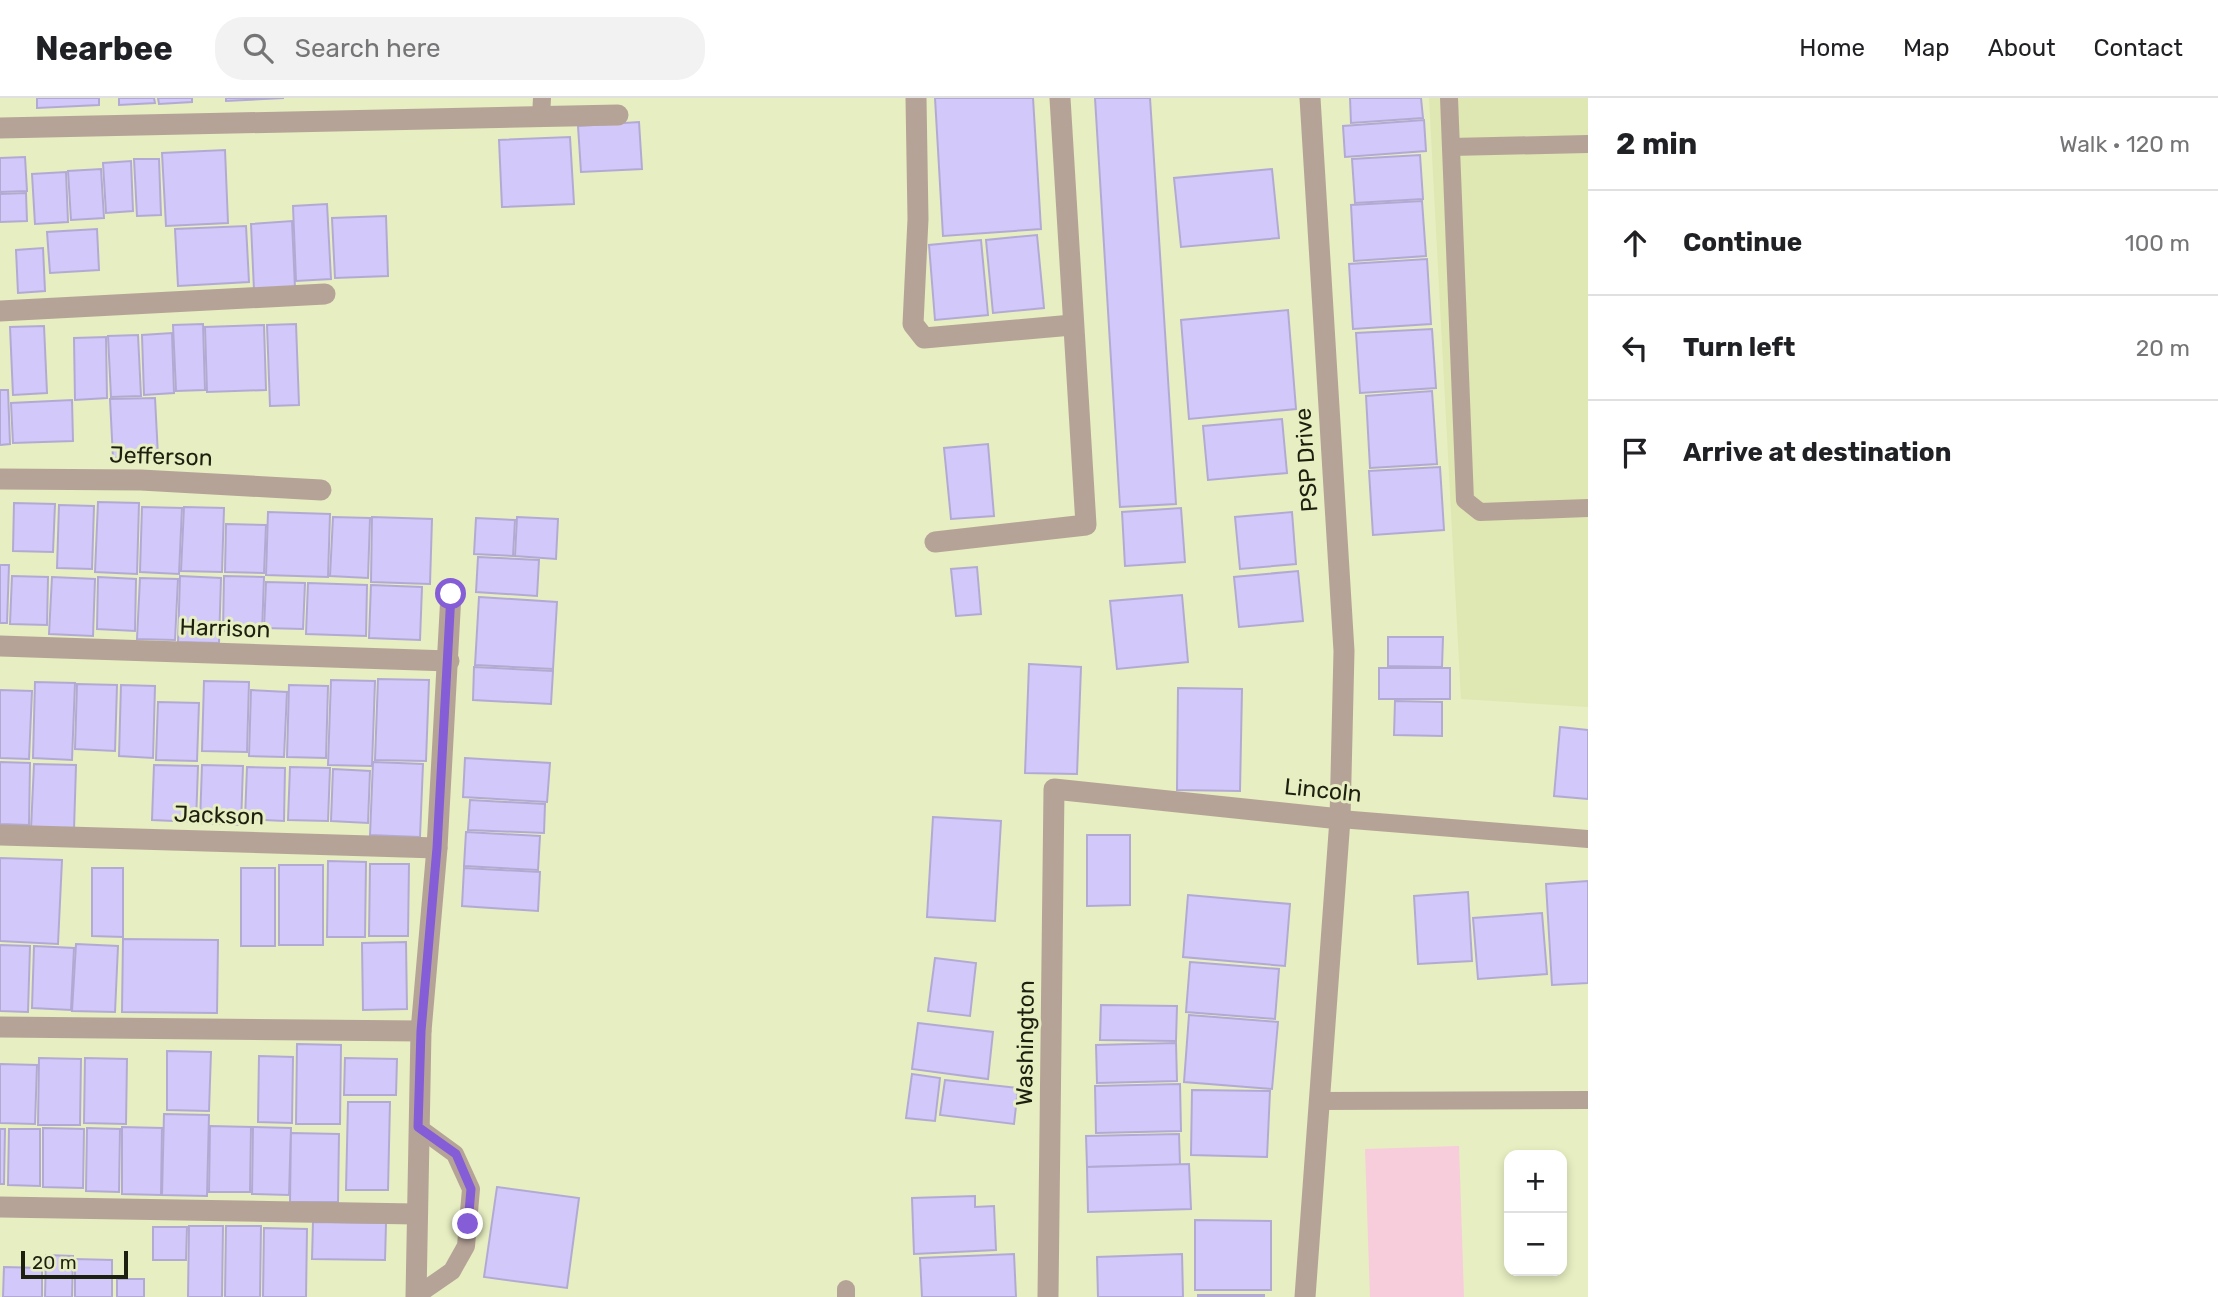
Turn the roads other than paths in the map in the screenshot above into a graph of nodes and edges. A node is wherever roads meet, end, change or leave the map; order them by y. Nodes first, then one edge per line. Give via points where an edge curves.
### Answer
1 (916, 98) edge
2 (1060, 98) edge
3 (1310, 98) edge
4 (1449, 98) edge
5 (541, 107) edge
6 (618, 115) dead end
7 (0, 128) edge
8 (1588, 144) edge
9 (1451, 147) junction
10 (325, 294) dead end
11 (0, 311) edge
12 (1072, 325) junction
13 (0, 479) edge
14 (321, 490) dead end
15 (1588, 508) edge
16 (935, 542) dead end
17 (451, 594) dead end
18 (0, 646) edge
19 (449, 662) junction
20 (1054, 789) joint
21 (1340, 819) junction
22 (0, 835) edge
23 (1588, 839) edge
24 (437, 848) junction
25 (0, 1027) edge
26 (421, 1031) junction
27 (1588, 1100) edge
28 (1318, 1101) junction
29 (418, 1127) junction
30 (0, 1207) edge
31 (416, 1214) junction
32 (416, 1297) edge
33 (1048, 1297) edge
34 (1305, 1297) edge

1 - 12 street via 918,219 913,324 924,338
2 - 12 street
3 - 21 street, PSP Drive via 1343,651
4 - 9 lane
5 - 6 street
5 - 7 street
8 - 9 lane
9 - 15 lane via 1465,500 1480,512
10 - 11 street
12 - 16 street via 1086,525
13 - 14 street, Jefferson via 141,480
17 - 19 street
18 - 19 street, Harrison
19 - 24 street
20 - 21 street, Lincoln
20 - 33 street, Washington
21 - 23 lane, Lincoln
21 - 28 street, PSP Drive
22 - 24 street, Jackson
24 - 26 street
25 - 26 street
26 - 29 street
27 - 28 lane
28 - 34 street, PSP Drive
29 - 31 street
29 - 32 lane via 456,1154 471,1189 466,1246 452,1271
30 - 31 street
31 - 32 street

